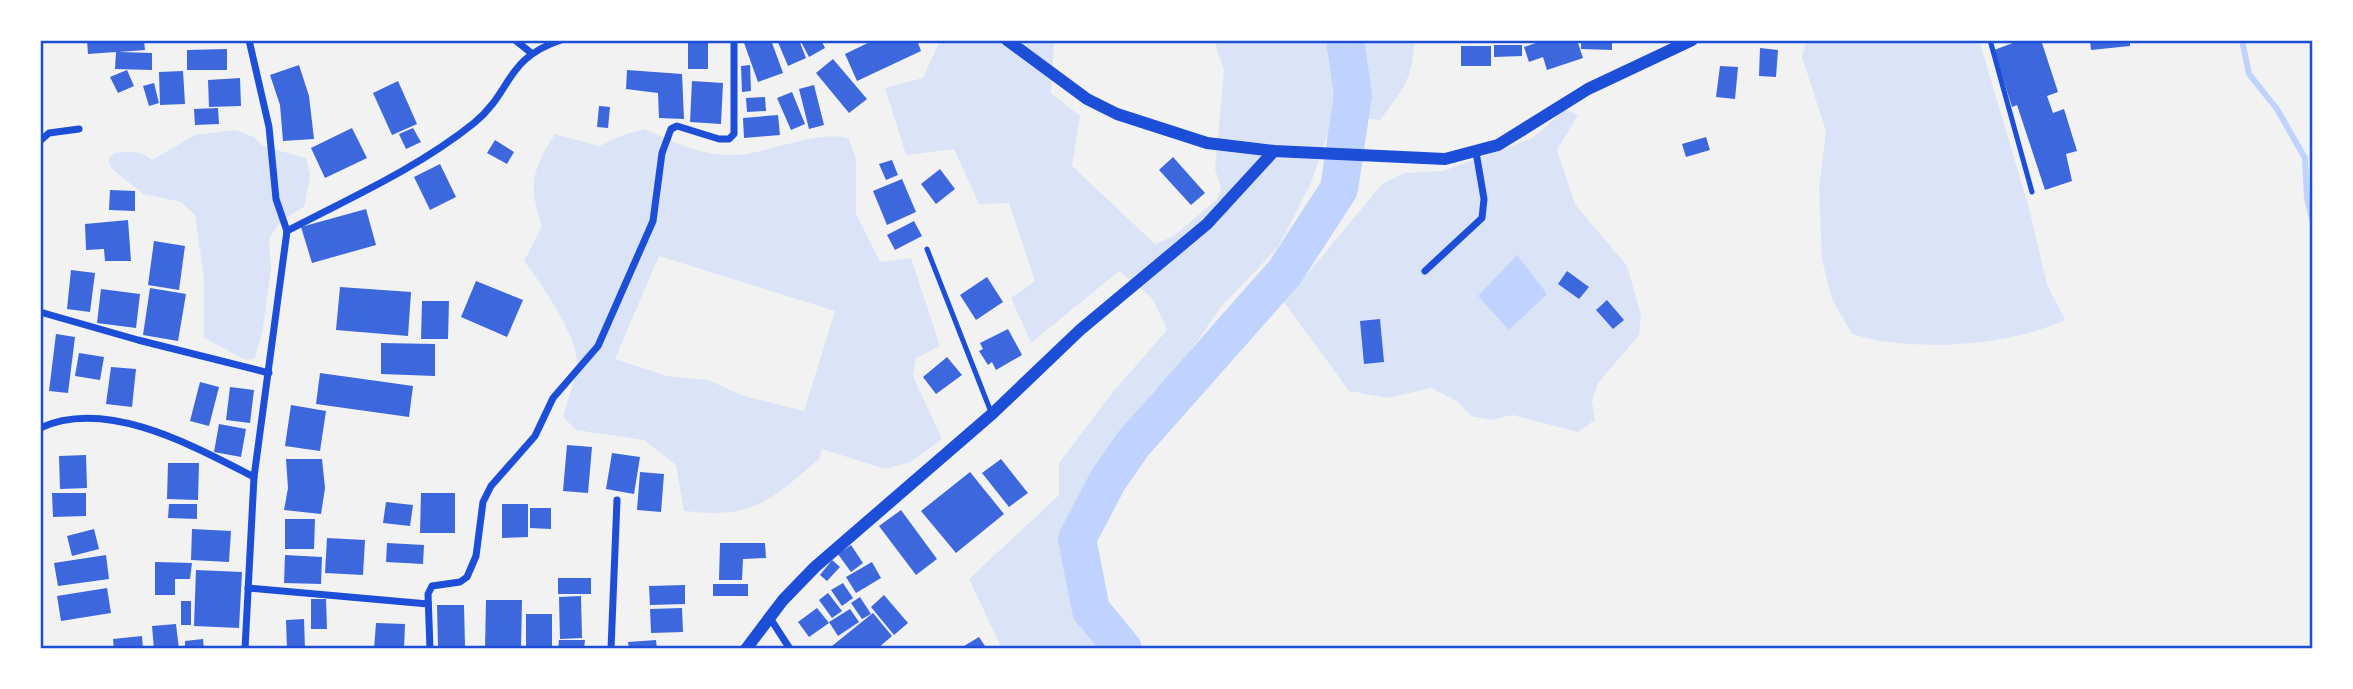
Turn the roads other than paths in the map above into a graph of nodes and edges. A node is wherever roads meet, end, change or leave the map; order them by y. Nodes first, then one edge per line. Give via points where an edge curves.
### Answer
1 (248, 40) edge
2 (515, 40) edge
3 (561, 40) edge
4 (734, 40) edge
5 (1007, 40) edge
6 (1692, 40) edge
7 (1990, 40) edge
8 (530, 52) junction
9 (79, 129) dead end
10 (40, 141) edge
11 (1274, 151) junction
12 (1476, 152) junction
13 (2032, 192) dead end
14 (287, 231) junction
15 (928, 249) dead end
16 (1425, 271) dead end
17 (40, 312) edge
18 (269, 373) junction
19 (992, 414) junction
20 (40, 428) edge
21 (254, 477) junction
22 (617, 500) dead end
23 (248, 588) junction
24 (428, 604) junction
25 (770, 618) junction
26 (245, 649) edge
27 (430, 649) edge
28 (611, 649) edge
29 (746, 649) edge
30 (790, 649) edge

1 - 14 street via 269,127 276,199
2 - 8 street
3 - 8 street
4 - 24 street via 734,134 719,139 677,126 671,130 662,153 653,221 598,346 552,398 535,436 491,486 483,502 472,568 460,582 432,586
5 - 11 street via 1087,99 1117,114 1207,143
6 - 12 street via 1588,89 1498,145
7 - 13 lane
8 - 14 street via 475,122 392,176
9 - 10 street via 49,133
11 - 12 street via 1405,159 1445,159
11 - 19 street via 1207,223 1080,330
12 - 16 street via 1485,199 1482,218
14 - 18 street
15 - 19 lane
17 - 18 street
18 - 21 street
19 - 25 street via 835,548
20 - 21 street via 78,421 128,422 162,432
21 - 23 street
22 - 28 street
23 - 24 street
23 - 26 street
24 - 27 street
25 - 29 street
25 - 30 street

